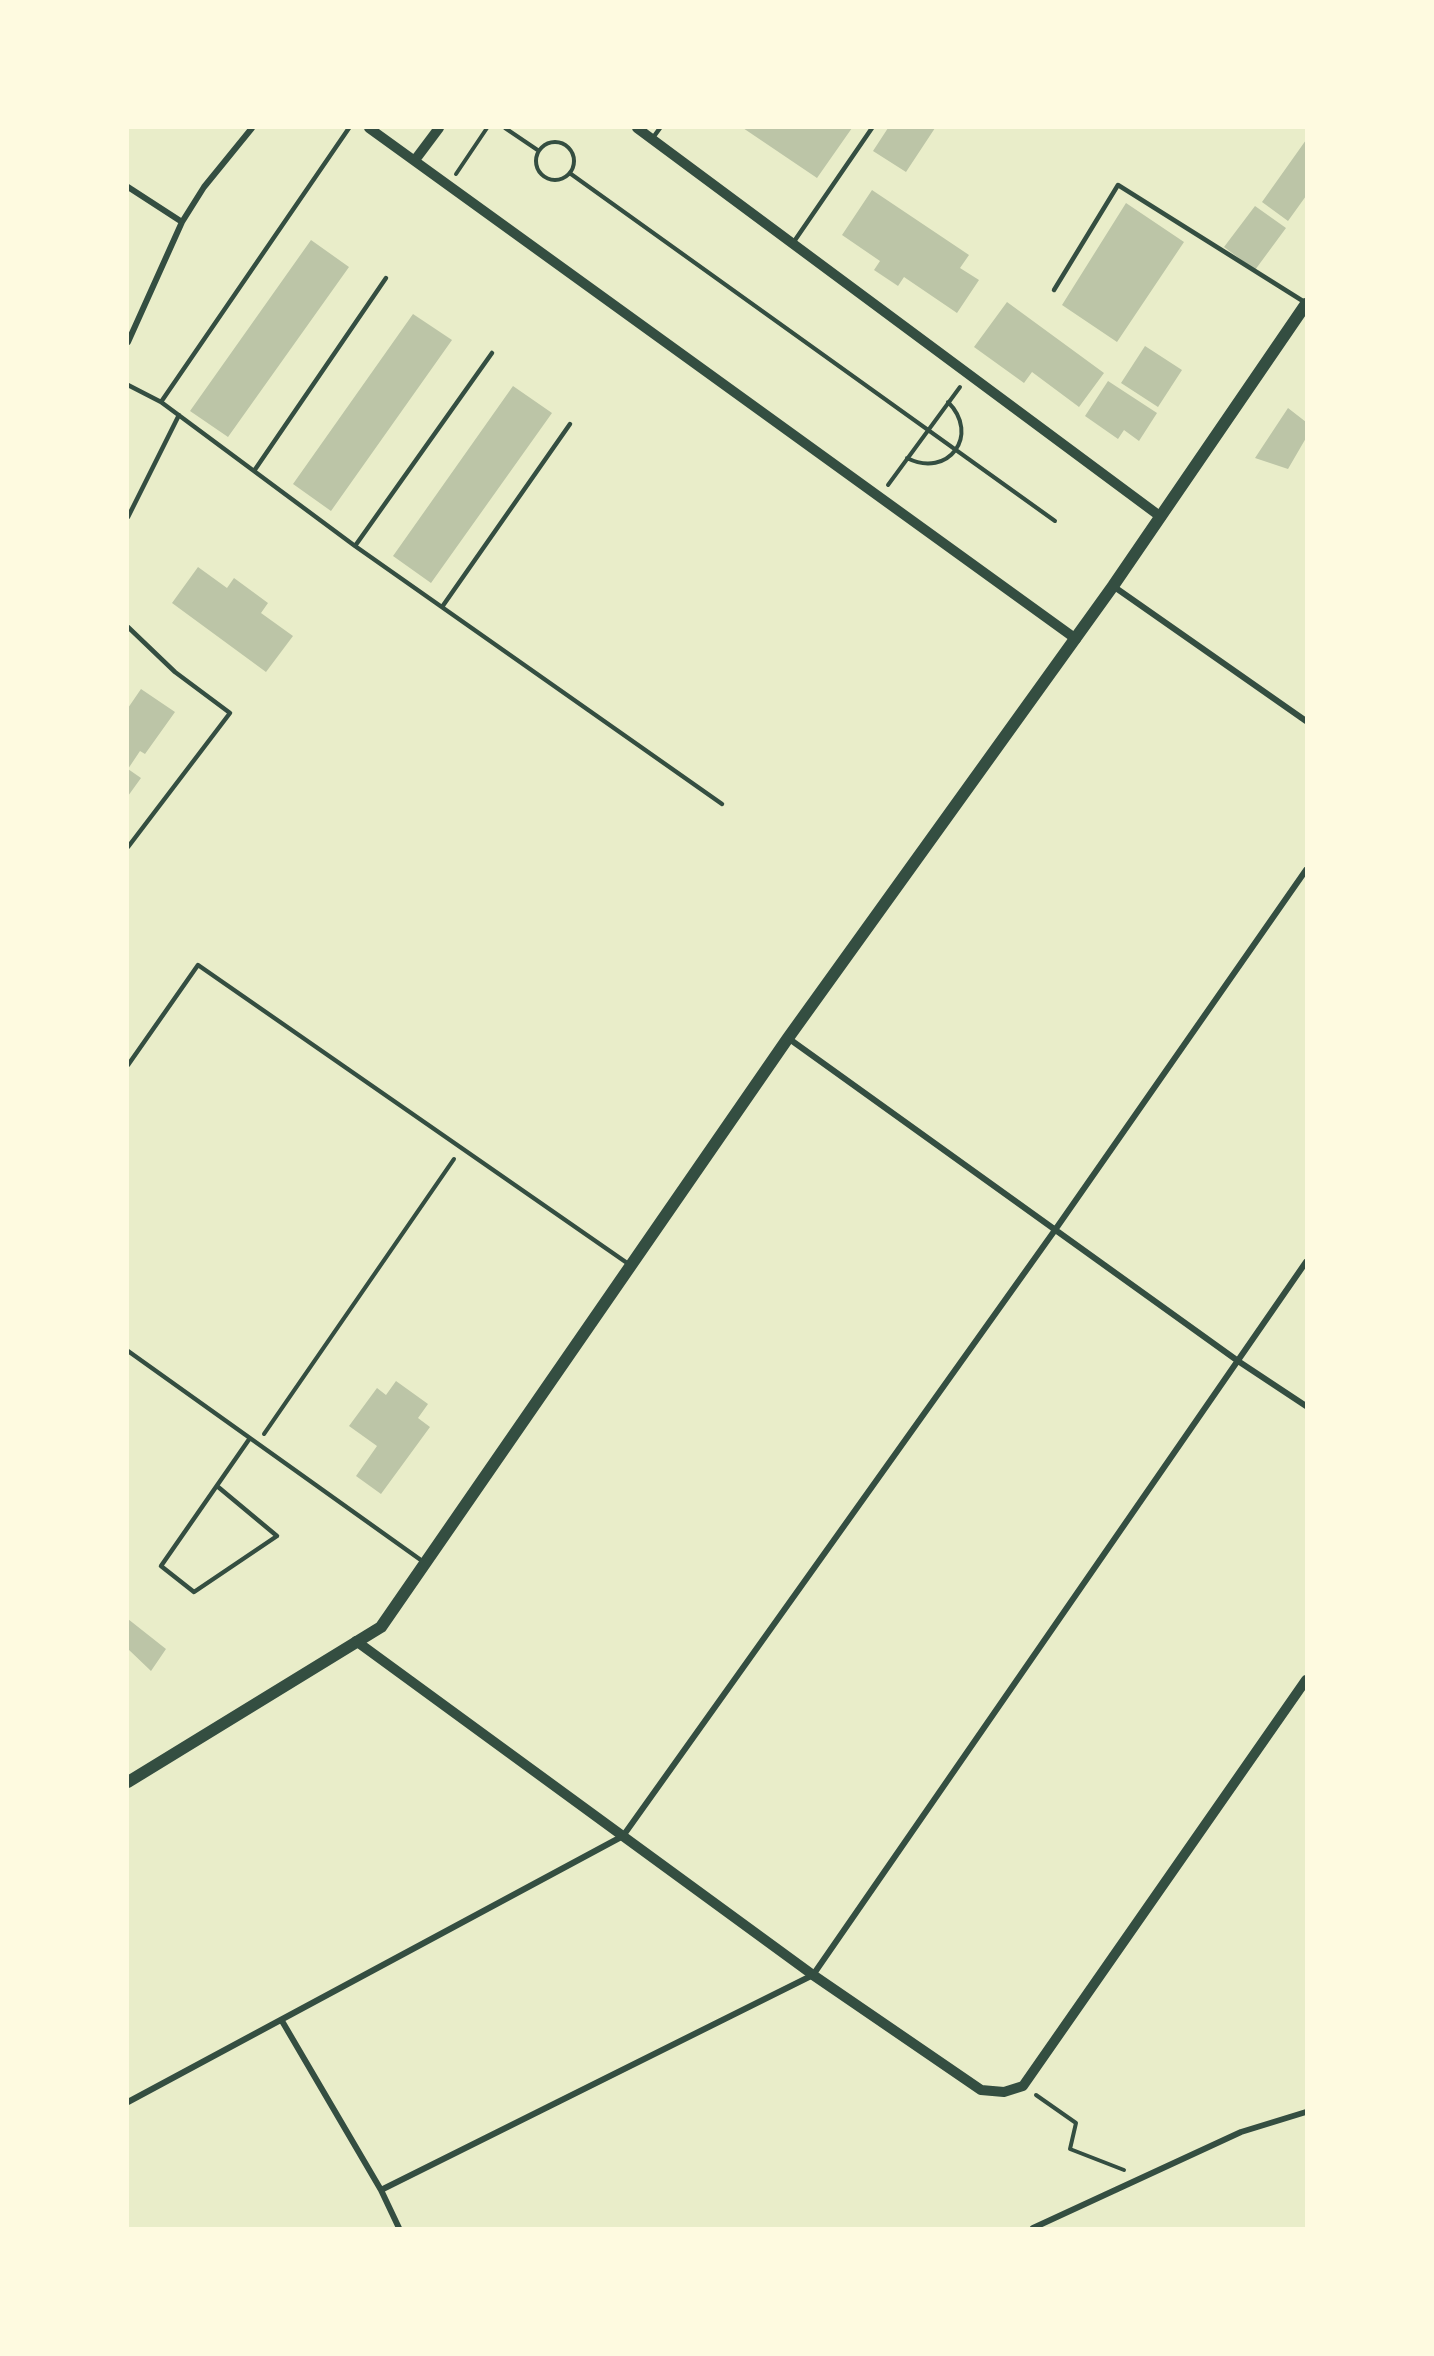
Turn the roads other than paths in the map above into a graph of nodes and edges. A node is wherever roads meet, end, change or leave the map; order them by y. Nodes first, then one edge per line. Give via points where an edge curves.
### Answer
1 (252, 128) edge
2 (349, 128) edge
3 (369, 128) edge
4 (439, 128) edge
5 (637, 128) edge
6 (660, 128) edge
7 (872, 128) edge
8 (652, 139) junction
9 (415, 160) junction
10 (128, 187) edge
11 (182, 222) junction
12 (793, 243) junction
13 (386, 278) dead end
14 (1054, 290) dead end
15 (1306, 304) edge
16 (128, 342) edge
17 (492, 353) dead end
18 (128, 385) edge
19 (161, 402) junction
20 (179, 416) junction
21 (570, 424) dead end
22 (254, 471) junction
23 (128, 517) edge
24 (1161, 517) junction
25 (355, 546) junction
26 (1113, 586) junction
27 (442, 607) junction
28 (128, 627) edge
29 (1076, 639) junction
30 (1306, 721) edge
31 (722, 804) dead end
32 (128, 847) edge
33 (1306, 870) edge
34 (788, 1038) junction
35 (128, 1065) edge
36 (1055, 1230) junction
37 (1306, 1262) edge
38 (631, 1266) junction
39 (128, 1350) edge
40 (1238, 1361) junction
41 (1306, 1406) edge
42 (250, 1438) junction
43 (217, 1486) junction
44 (425, 1563) junction
45 (356, 1641) junction
46 (1306, 1680) edge
47 (128, 1782) edge
48 (623, 1836) junction
49 (813, 1975) junction
50 (282, 2021) junction
51 (128, 2102) edge
52 (1306, 2112) edge
53 (381, 2190) junction
54 (399, 2229) edge
55 (1032, 2229) edge

1 - 11 street via 204,187
2 - 19 lane
3 - 9 street
4 - 9 street
5 - 8 street
6 - 8 lane
7 - 12 lane
8 - 12 street
9 - 29 street
10 - 11 street
11 - 16 street
12 - 24 street
13 - 22 lane
14 - 15 lane via 1118,186
15 - 24 main road
17 - 25 lane
18 - 19 lane
19 - 20 lane
20 - 22 lane
20 - 23 lane
21 - 27 lane
22 - 25 lane
24 - 26 main road
25 - 27 lane
26 - 29 main road
26 - 30 street
27 - 31 lane
28 - 32 lane via 175,672 230,713
29 - 34 main road
33 - 36 street
34 - 36 street
34 - 38 main road
35 - 38 lane via 198,965
36 - 40 street
36 - 48 street
37 - 40 street
38 - 44 main road
39 - 42 lane
40 - 41 street
40 - 49 street
42 - 43 lane
42 - 44 lane
43 - 43 lane via 160,1566 194,1592 277,1536
44 - 45 main road via 381,1627
45 - 47 main road
45 - 48 street
46 - 49 street via 1023,2086 1004,2092 981,2090
48 - 49 street
48 - 50 street
49 - 53 street
50 - 51 street
50 - 53 street
52 - 55 street via 1240,2132
53 - 54 street

